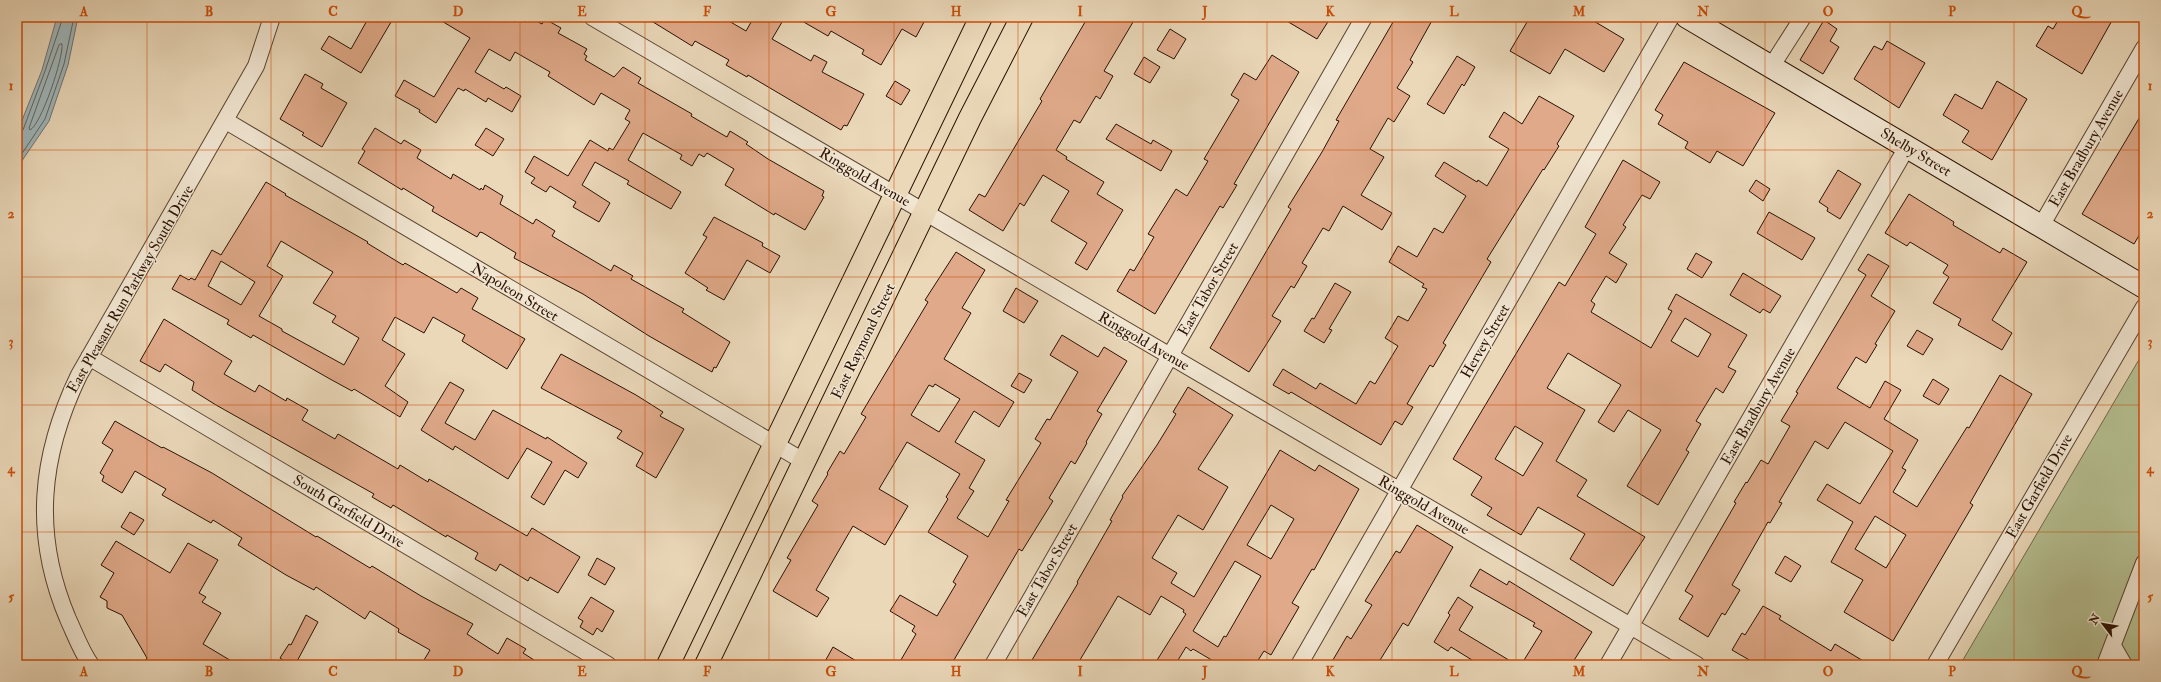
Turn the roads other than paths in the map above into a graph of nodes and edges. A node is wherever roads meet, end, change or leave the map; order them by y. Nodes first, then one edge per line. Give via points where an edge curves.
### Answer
1 (272, 17) edge
2 (592, 17) edge
3 (981, 17) edge
4 (1022, 17) edge
5 (1364, 17) edge
6 (1671, 17) edge
7 (1687, 17) edge
8 (1803, 17) edge
9 (2144, 48) edge
10 (1771, 67) junction
11 (226, 121) junction
12 (1907, 147) junction
13 (895, 194) junction
14 (926, 212) junction
15 (2041, 226) junction
16 (2144, 287) edge
17 (2144, 307) edge
18 (1170, 356) junction
19 (90, 357) junction
20 (775, 444) junction
21 (805, 462) junction
22 (1400, 490) junction
23 (2144, 563) edge
24 (1630, 626) junction
25 (2113, 646) junction
26 (91, 665) edge
27 (608, 665) edge
28 (668, 665) edge
29 (706, 665) edge
30 (993, 665) edge
31 (1299, 665) edge
32 (1608, 665) edge
33 (1696, 665) edge
34 (1935, 665) edge
35 (2105, 665) edge
36 (2124, 665) edge

1 - 11 street, East Pleasant Run Parkway South Drive via 256,66
2 - 13 street, Ringgold Avenue
3 - 13 main road
4 - 14 main road, East Raymond Street via 970,118
5 - 18 street, East Tabor Street
6 - 22 street, Hervey Street
7 - 10 main road, Shelby Street
8 - 10 street
9 - 15 street, East Bradbury Avenue
10 - 12 main road, Shelby Street
11 - 19 street, East Pleasant Run Parkway South Drive
11 - 20 street, Napoleon Street
12 - 15 main road, Shelby Street
12 - 24 street, East Bradbury Avenue
13 - 14 street, Ringgold Avenue
13 - 20 main road
14 - 18 street, Ringgold Avenue
14 - 21 main road, East Raymond Street
15 - 16 main road, Shelby Street
17 - 34 street, East Garfield Drive
18 - 22 street, Ringgold Avenue
18 - 30 street, East Tabor Street
19 - 26 street, East Pleasant Run Parkway South Drive via 77,379 58,423 47,472 45,512 55,584 76,637
19 - 27 street, South Garfield Drive
20 - 21 street, Napoleon Street
20 - 28 main road
21 - 29 main road, East Raymond Street
22 - 24 street, Ringgold Avenue
22 - 31 street, Hervey Street
23 - 25 street
24 - 32 street, East Bradbury Avenue
24 - 33 street, Ringgold Avenue
25 - 35 street
25 - 36 street

